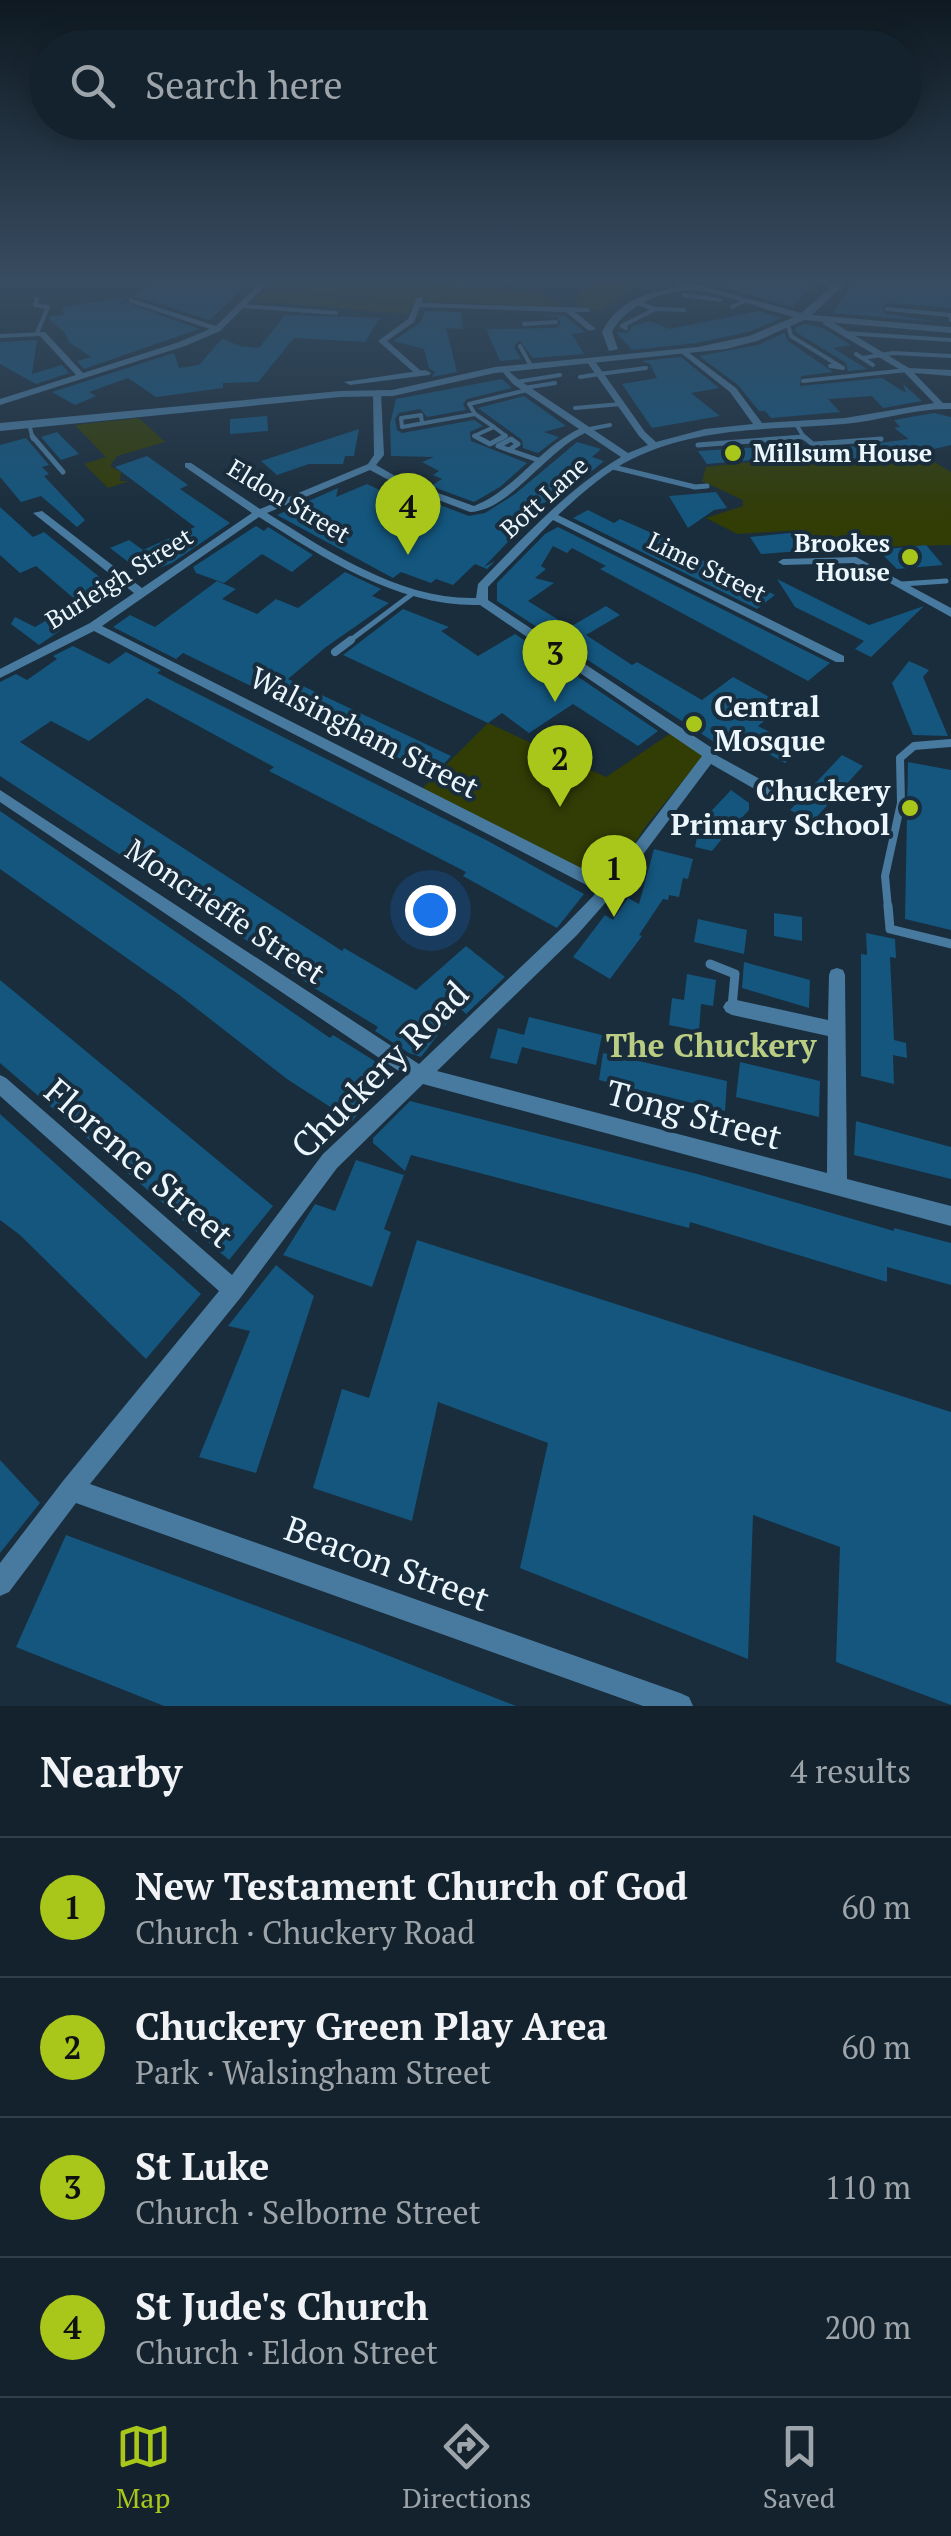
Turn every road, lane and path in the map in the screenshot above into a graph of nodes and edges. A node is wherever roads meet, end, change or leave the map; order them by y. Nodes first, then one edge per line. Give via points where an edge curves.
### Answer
1 (66, 361) edge
2 (126, 361) edge
3 (404, 361) edge
4 (528, 361) edge
5 (603, 361) edge
6 (631, 361) edge
7 (697, 361) edge
8 (832, 361) edge
9 (867, 361) edge
10 (891, 361) edge
11 (838, 365) dead end
12 (873, 365) dead end
13 (531, 366) junction
14 (646, 368) dead end
15 (499, 370) junction
16 (596, 370) junction
17 (906, 370) junction
18 (814, 372) dead end
19 (418, 373) junction
20 (951, 373) edge
21 (80, 374) junction
22 (560, 375) dead end
23 (394, 376) junction
24 (580, 376) dead end
25 (823, 379) junction
26 (803, 381) dead end
27 (555, 383) dead end
28 (522, 386) junction
29 (375, 388) junction
30 (402, 390) junction
31 (0, 402) edge
32 (621, 404) junction
33 (945, 405) edge
34 (575, 408) dead end
35 (379, 412) junction
36 (475, 414) junction
37 (0, 416) edge
38 (422, 423) dead end
39 (29, 424) junction
40 (796, 424) junction
41 (610, 426) dead end
42 (0, 427) edge
43 (494, 427) junction
44 (760, 427) junction
45 (584, 430) junction
46 (803, 437) junction
47 (881, 439) dead end
48 (815, 444) junction
49 (698, 445) dead end
50 (655, 446) junction
51 (509, 450) dead end
52 (822, 452) dead end
53 (627, 458) junction
54 (538, 460) junction
55 (188, 465) dead end
56 (371, 466) junction
57 (612, 467) junction
58 (63, 472) dead end
59 (696, 474) dead end
60 (686, 485) junction
61 (706, 486) dead end
62 (38, 513) dead end
63 (257, 514) junction
64 (553, 516) junction
65 (782, 562) dead end
66 (946, 581) dead end
67 (902, 584) junction
68 (142, 594) junction
69 (412, 594) junction
70 (482, 601) junction
71 (951, 613) edge
72 (94, 626) junction
73 (334, 652) dead end
74 (840, 659) dead end
75 (0, 674) edge
76 (949, 744) edge
77 (710, 758) junction
78 (775, 794) dead end
79 (0, 795) edge
80 (609, 889) junction
81 (951, 944) edge
82 (710, 964) dead end
83 (837, 975) dead end
84 (732, 1007) joint
85 (838, 1030) junction
86 (420, 1075) junction
87 (0, 1084) edge
88 (837, 1186) junction
89 (951, 1216) edge
90 (234, 1290) junction
91 (71, 1489) junction
92 (0, 1583) edge
93 (680, 1706) edge

1 - 21 street
2 - 21 street
3 - 19 street
4 - 13 lane
5 - 16 street
6 - 16 street
7 - 44 street via 733,390
8 - 11 lane
9 - 12 lane
10 - 17 street
13 - 15 street
13 - 16 street
14 - 16 lane
15 - 19 street
15 - 28 street, Bott Lane
15 - 30 street
16 - 24 lane
16 - 32 street
17 - 20 street
17 - 25 lane
17 - 33 street
18 - 25 lane
19 - 23 street
21 - 31 street
22 - 28 lane
23 - 29 street
23 - 30 street via 405,381
25 - 26 lane
27 - 28 lane
28 - 36 lane via 469,404
28 - 45 street, Bott Lane
29 - 30 street
29 - 35 street
29 - 37 street
29 - 39 street
30 - 35 street
32 - 34 lane
32 - 50 street
33 - 40 street
35 - 56 street via 379,455
36 - 38 lane
36 - 43 lane
39 - 42 street
39 - 58 lane via 32,438
40 - 44 street
40 - 46 lane
41 - 45 lane
43 - 43 lane via 506,436 490,444 474,436
44 - 50 street
45 - 53 street, Bott Lane
45 - 54 street
46 - 48 lane
46 - 49 lane
47 - 48 lane
48 - 52 lane
50 - 53 street
51 - 54 lane
53 - 57 street, Bott Lane
54 - 56 street via 482,508 467,509
55 - 63 street, Eldon Street
56 - 63 street, Burleigh Street
57 - 60 lane
57 - 64 street, Bott Lane
59 - 60 lane
60 - 61 lane
62 - 68 street
63 - 68 street, Burleigh Street
63 - 69 street, Eldon Street
64 - 70 street, Bott Lane via 482,586
64 - 74 street, Lime Street
65 - 67 street via 856,560
66 - 67 lane
67 - 71 street
68 - 72 street, Burleigh Street
69 - 70 street, Eldon Street via 453,604
69 - 73 lane
70 - 77 street
72 - 75 street, Burleigh Street
72 - 80 street, Walsingham Street
76 - 81 lane via 914,746 900,758 901,802 885,876 890,929
77 - 78 street via 761,778
77 - 80 street, Chuckery Road
79 - 86 street, Moncrieffe Street
80 - 86 street, Chuckery Road
82 - 84 lane via 735,974
83 - 85 street
84 - 85 street
85 - 88 street
86 - 88 street, Tong Street
86 - 90 street, Chuckery Road via 330,1161
87 - 90 street, Florence Street
88 - 89 street, Tong Street
90 - 91 street, Chuckery Road
91 - 92 street, Chuckery Road
91 - 93 street, Beacon Street

